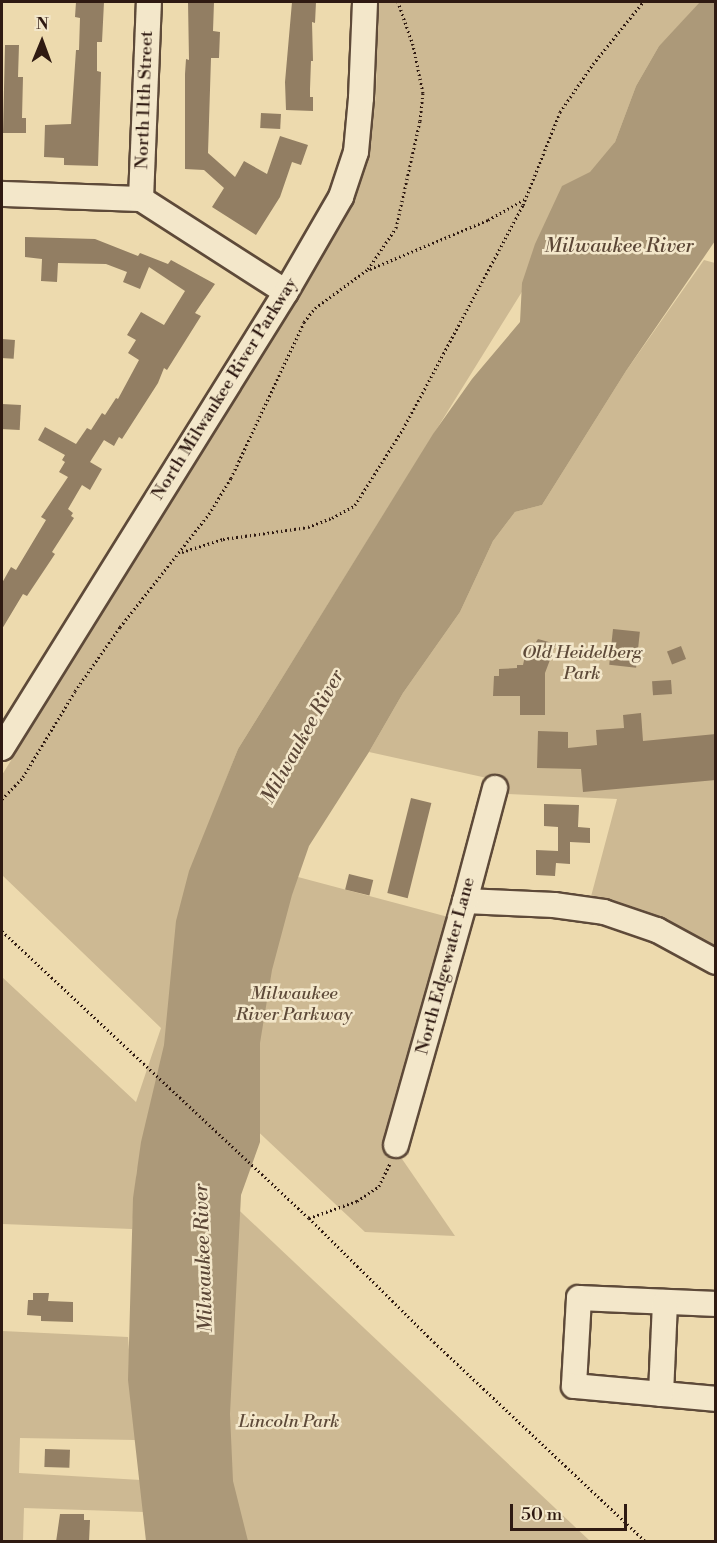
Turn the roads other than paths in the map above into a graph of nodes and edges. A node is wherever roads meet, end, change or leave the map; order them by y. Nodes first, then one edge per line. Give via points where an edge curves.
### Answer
1 (149, 2) edge
2 (365, 2) edge
3 (2, 194) edge
4 (141, 199) junction
5 (286, 292) junction
6 (2, 748) edge
7 (495, 788) dead end
8 (465, 901) junction
9 (716, 962) edge
10 (396, 1145) road end
11 (665, 1302) junction
12 (716, 1304) edge
13 (661, 1394) junction
14 (716, 1399) edge

1 - 4 street, North 11th Street
2 - 5 street, North Milwaukee River Parkway via 356,152 331,217
3 - 4 street
4 - 5 street
5 - 6 street, North Milwaukee River Parkway
7 - 8 street, North Edgewater Lane
8 - 9 street via 554,905 604,912 657,930
8 - 10 street, North Edgewater Lane
11 - 12 street
11 - 13 street
11 - 13 street via 579,1298 574,1386
13 - 14 street

